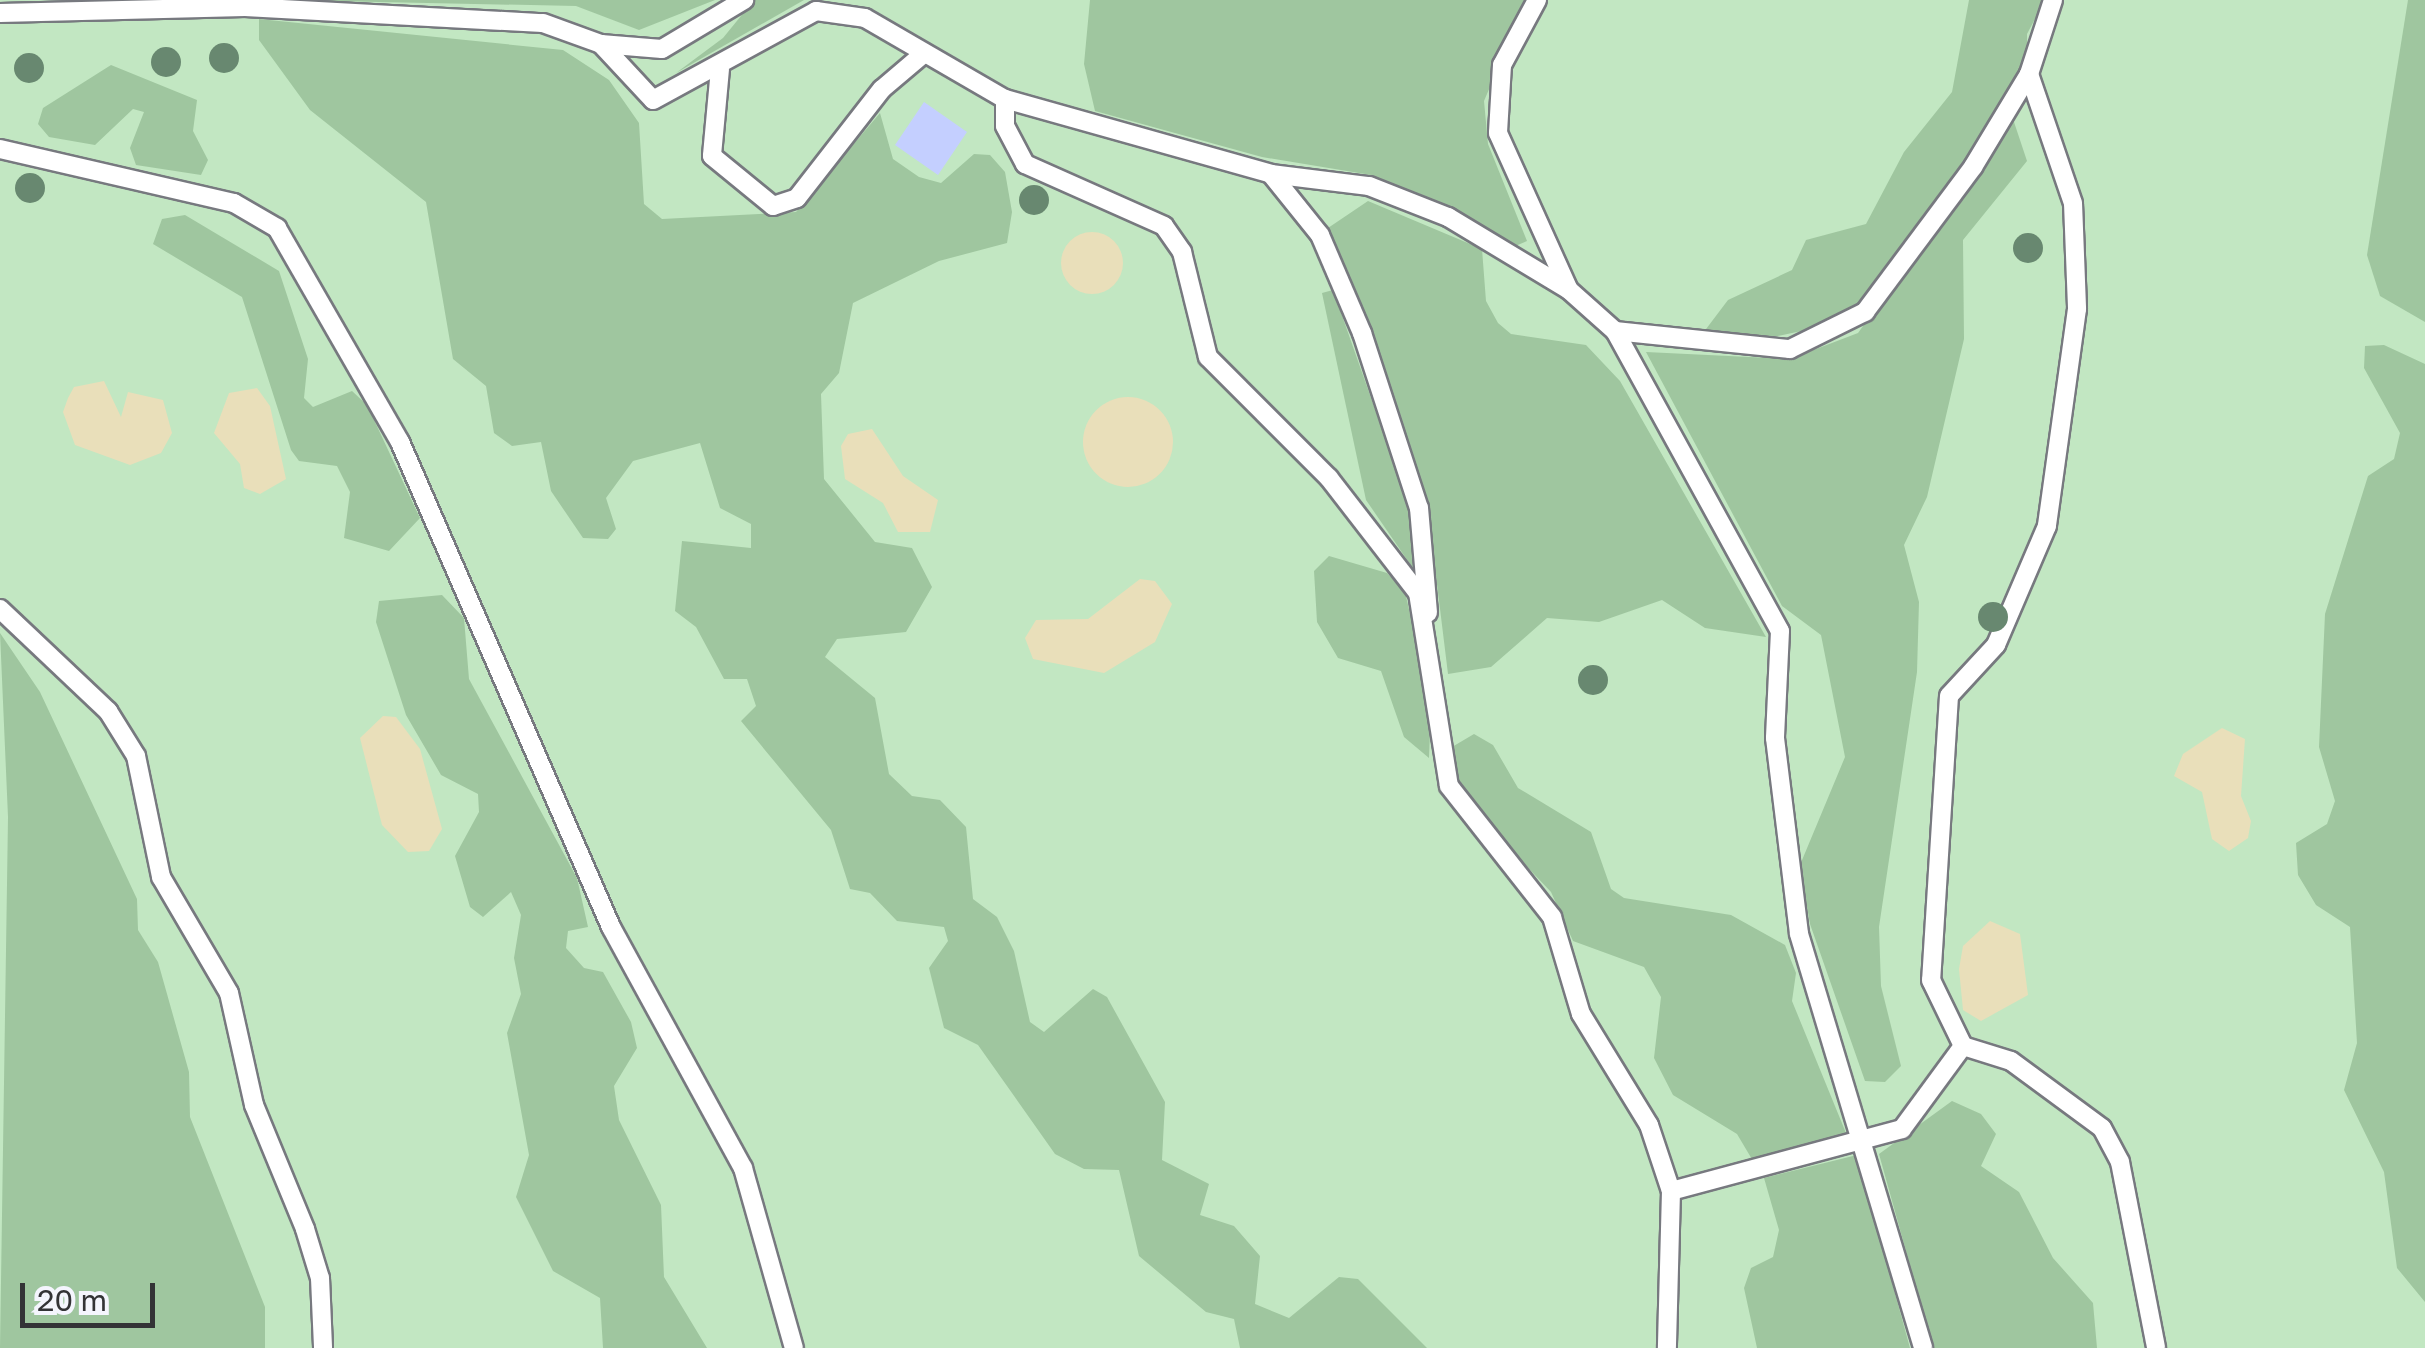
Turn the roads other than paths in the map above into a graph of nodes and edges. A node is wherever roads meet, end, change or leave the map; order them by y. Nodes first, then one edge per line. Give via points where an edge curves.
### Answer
1 (744, 0) edge
2 (1537, 0) edge
3 (2053, 0) edge
4 (818, 5) edge
5 (0, 13) edge
6 (600, 44) junction
7 (922, 55) junction
8 (720, 69) junction
9 (2029, 74) junction
10 (1005, 99) junction
11 (0, 149) edge
12 (1271, 174) junction
13 (1569, 290) junction
14 (1615, 331) junction
15 (0, 609) edge
16 (1428, 630) junction
17 (1963, 1046) junction
18 (1865, 1145) junction
19 (1671, 1191) junction
20 (323, 1348) edge
21 (794, 1348) edge
22 (1668, 1348) edge
23 (1923, 1348) edge
24 (2156, 1348) edge

1 - 6 lane via 662,49
2 - 13 lane via 1502,65 1498,133
3 - 9 lane
4 - 7 lane via 865,18
4 - 8 lane
5 - 6 lane via 245,7 543,23
6 - 8 lane via 653,100
7 - 8 lane via 882,89 797,198 774,206 712,156
7 - 10 lane
9 - 14 lane via 1896,274 1845,325 1790,349
9 - 17 lane via 2073,203 2078,309 2047,526 2019,606 1949,696 1944,723 1931,980
10 - 12 lane
10 - 16 lane via 1004,126 1024,164 1164,226 1182,252 1208,358 1330,478 1418,593
11 - 21 lane via 234,203 277,228 400,442 612,926 742,1168
12 - 13 lane via 1369,186 1448,217
12 - 16 lane via 1320,234 1362,333 1418,508
13 - 14 lane
14 - 18 lane via 1780,631 1776,738 1798,934
15 - 20 lane via 108,712 136,756 161,877 229,993 254,1106 310,1245
16 - 19 lane via 1449,786 1552,916 1581,1014 1649,1125
17 - 18 lane via 1902,1129
17 - 24 lane via 2011,1061 2102,1128 2120,1162
18 - 19 lane
18 - 23 lane
19 - 22 lane

